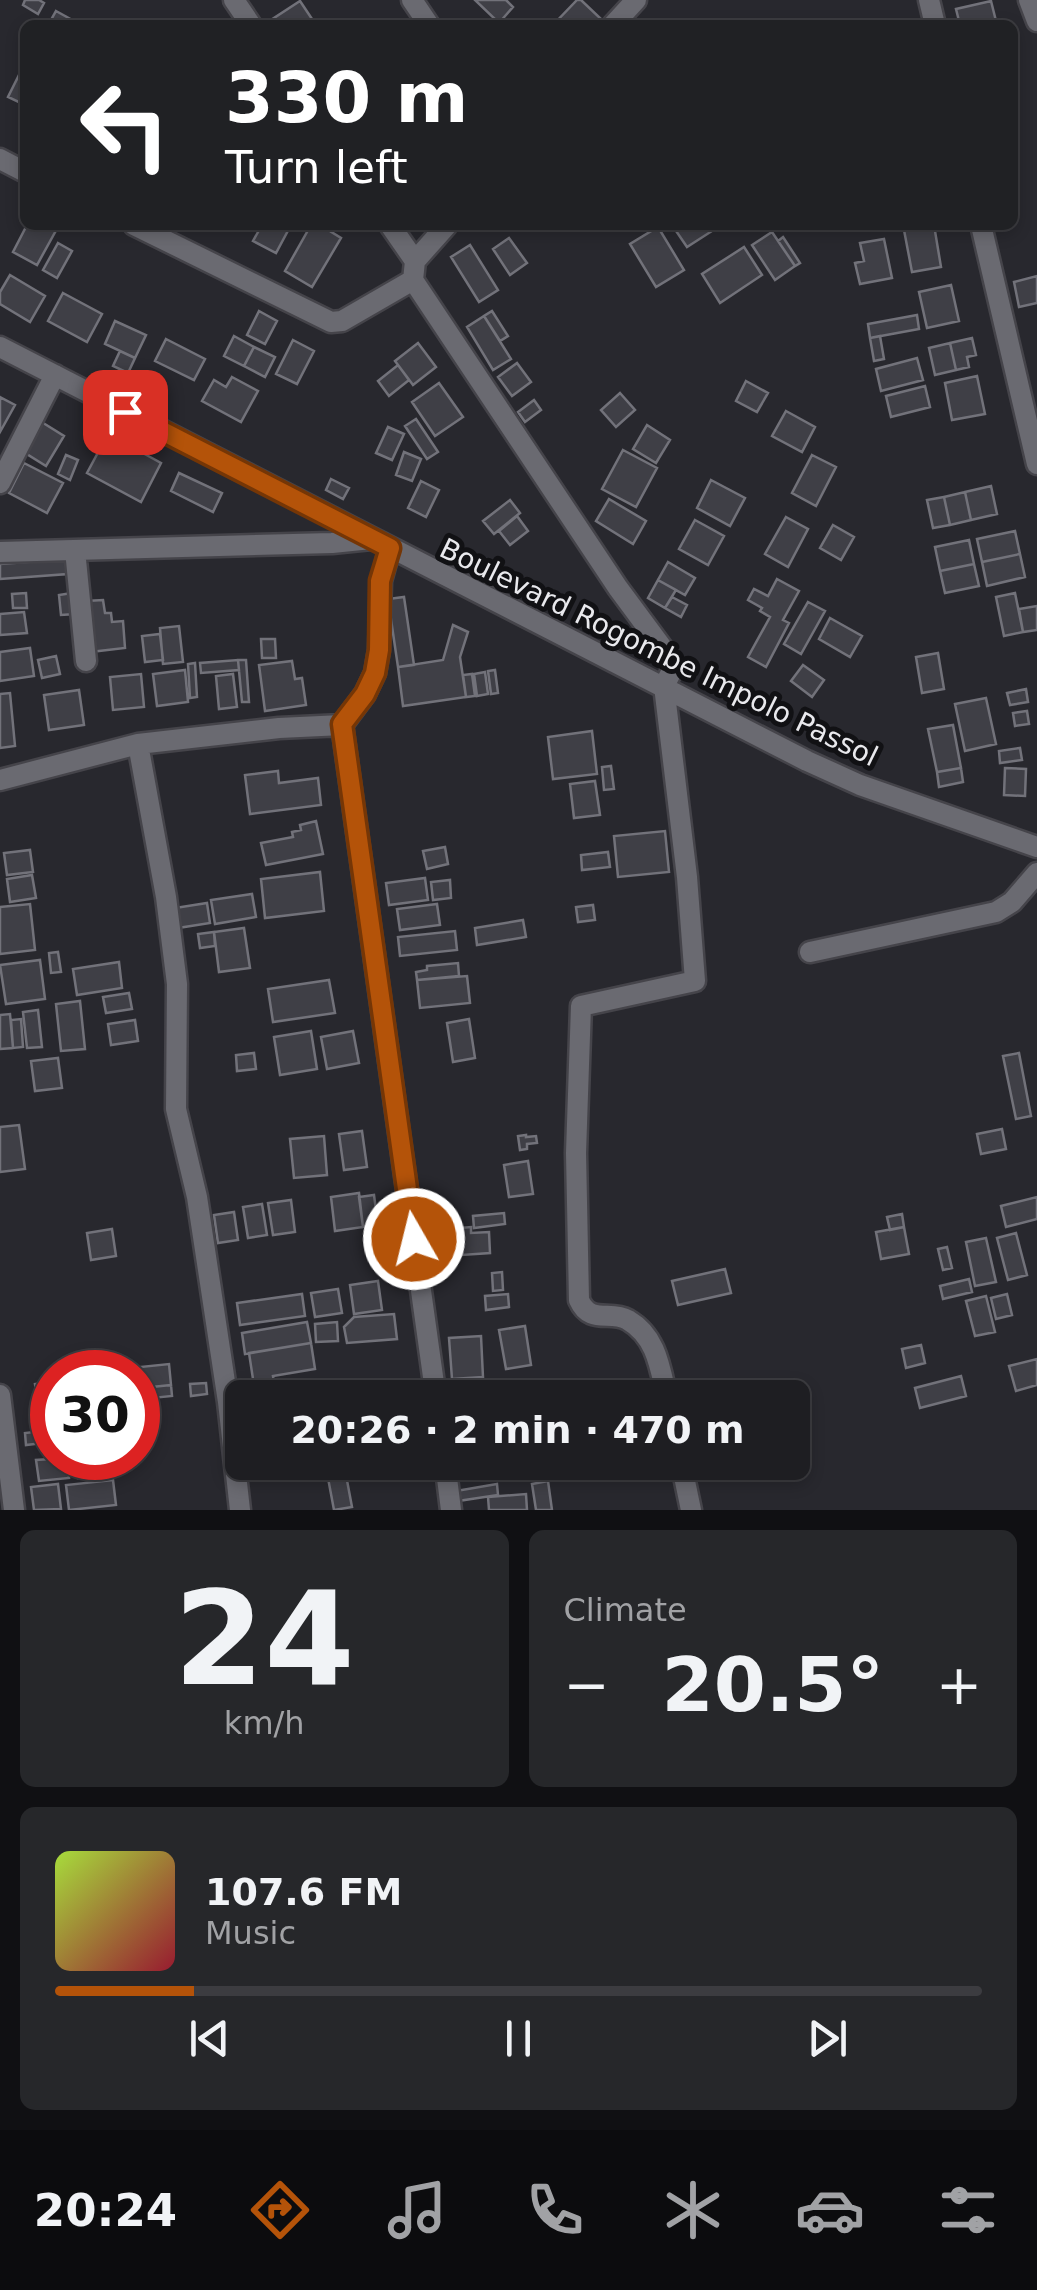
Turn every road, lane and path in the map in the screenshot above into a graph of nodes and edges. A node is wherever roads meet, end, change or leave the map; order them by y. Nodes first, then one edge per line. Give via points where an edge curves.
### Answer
1 (636, 0) edge
2 (1028, 0) edge
3 (618, 20) edge
4 (1037, 21) edge
5 (144, 230) edge
6 (393, 230) edge
7 (443, 230) edge
8 (982, 230) edge
9 (414, 270) junction
10 (0, 347) edge
11 (55, 375) junction
12 (1037, 464) edge
13 (0, 483) edge
14 (381, 544) junction
15 (75, 550) junction
16 (0, 552) edge
17 (86, 661) dead end
18 (664, 686) junction
19 (342, 724) junction
20 (138, 744) junction
21 (0, 780) edge
22 (1037, 847) edge
23 (1037, 873) edge
24 (810, 952) dead end
25 (433, 1380) edge
26 (662, 1380) edge
27 (0, 1395) edge
28 (448, 1480) edge
29 (685, 1480) edge
30 (14, 1510) edge
31 (240, 1510) edge
32 (452, 1510) edge
33 (691, 1510) edge

1 - 3 street
2 - 4 street
5 - 9 street via 331,322
6 - 9 street
7 - 9 street
8 - 12 street
9 - 18 street via 618,588 675,664
10 - 11 street, Boulevard Rogombe Impolo Passol
11 - 13 street
11 - 14 street, Boulevard Rogombe Impolo Passol
14 - 15 street
14 - 18 street, Boulevard Rogombe Impolo Passol
14 - 19 street via 375,673
15 - 16 street
15 - 17 street
18 - 22 street, Boulevard Rogombe Impolo Passol via 807,762
18 - 26 street via 695,981 581,1006 576,1154 582,1308 590,1315 625,1318 644,1334 657,1352
19 - 20 street
19 - 25 street
20 - 21 street
20 - 31 street via 177,984 176,1110 197,1197
23 - 24 street via 996,912
27 - 30 street
28 - 32 street
29 - 33 street

